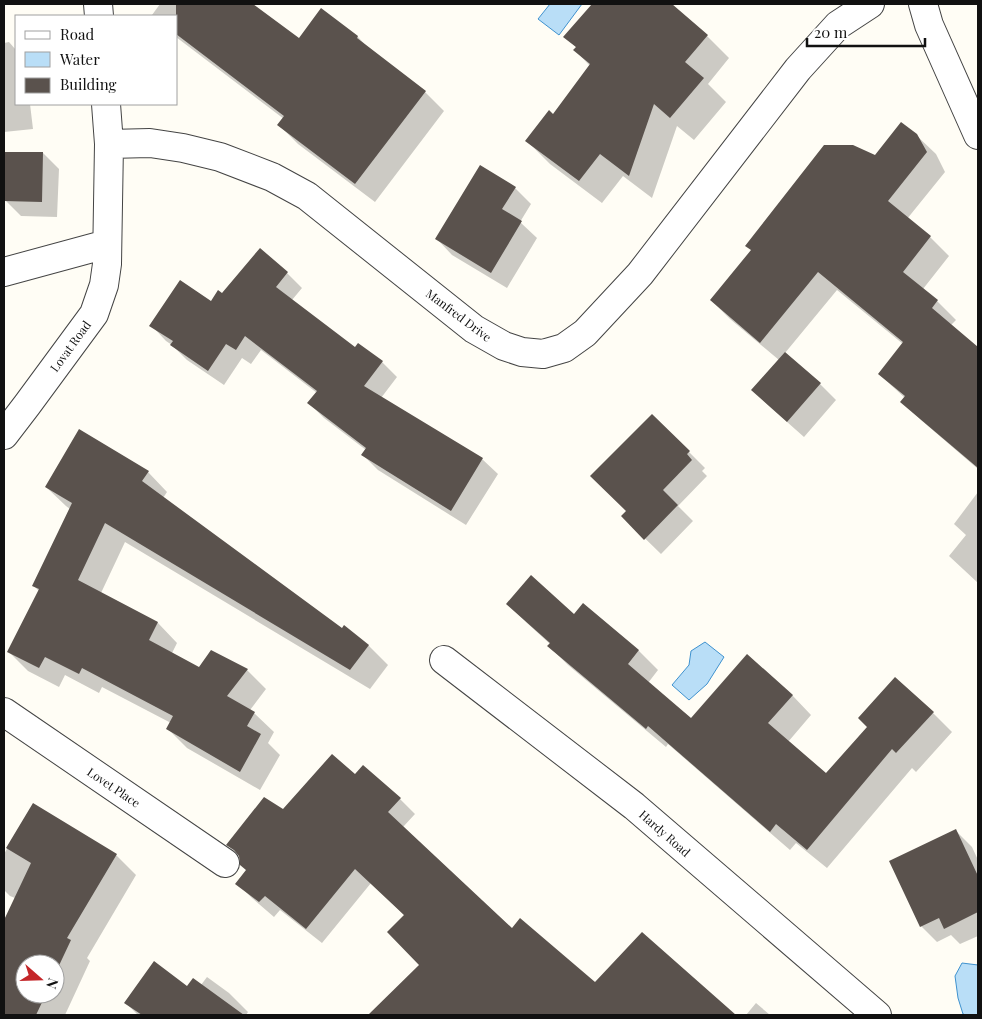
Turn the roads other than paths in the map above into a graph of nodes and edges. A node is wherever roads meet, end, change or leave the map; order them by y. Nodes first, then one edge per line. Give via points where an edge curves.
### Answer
1 (870, 4) edge
2 (923, 4) edge
3 (106, 105) edge
4 (978, 135) edge
5 (109, 144) junction
6 (107, 244) junction
7 (4, 272) edge
8 (4, 435) edge
9 (444, 660) dead end
10 (4, 712) edge
11 (225, 863) dead end
12 (878, 1015) edge

1 - 5 street, Manfred Drive via 838,25 798,69 640,274 585,333 564,348 544,354 504,346 474,329 307,196 272,177 220,157 184,148 150,143
2 - 4 street via 929,25
3 - 5 street
5 - 6 street
6 - 7 street
6 - 8 street, Lovat Road via 104,285 94,314
9 - 12 street, Hardy Road via 634,806
10 - 11 street, Lovet Place

